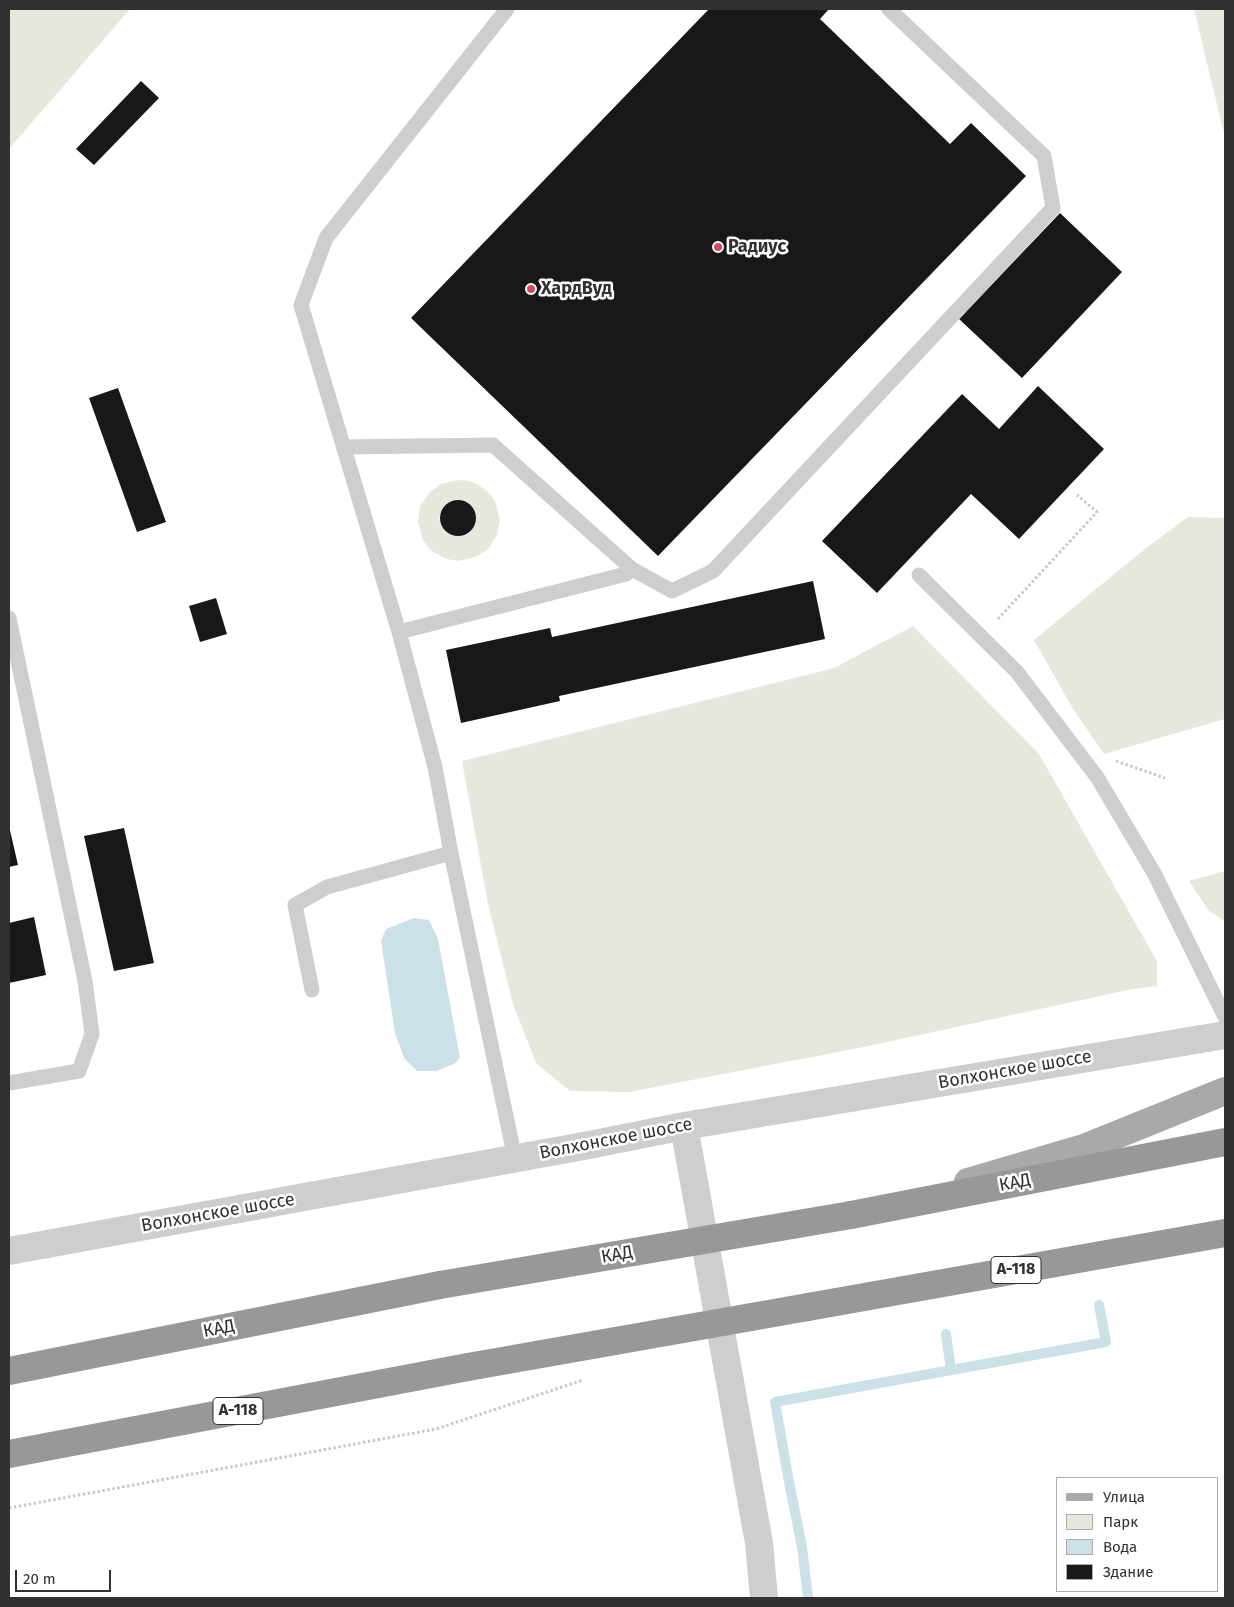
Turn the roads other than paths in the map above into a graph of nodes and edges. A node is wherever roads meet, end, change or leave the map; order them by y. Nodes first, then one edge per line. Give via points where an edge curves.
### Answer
1 (506, 9) edge
2 (889, 9) edge
3 (344, 447) junction
4 (632, 568) junction
5 (919, 575) dead end
6 (9, 618) edge
7 (399, 632) junction
8 (451, 853) junction
9 (312, 990) dead end
10 (1225, 1017) edge
11 (1225, 1035) edge
12 (9, 1083) edge
13 (1225, 1091) edge
14 (684, 1126) junction
15 (1225, 1142) edge
16 (515, 1159) junction
17 (851, 1215) junction
18 (1225, 1233) edge
19 (9, 1251) edge
20 (9, 1371) edge
21 (9, 1454) edge
22 (764, 1598) edge

1 - 3 lane via 326,238 300,305
2 - 4 lane via 1044,156 1053,208 713,571 672,591
3 - 4 lane via 493,445
3 - 7 lane
4 - 7 lane via 626,574
5 - 10 lane via 1017,672 1097,777 1154,873
6 - 12 lane via 85,981 92,1034 79,1071
7 - 8 lane via 435,768
8 - 9 lane via 327,887 295,905
8 - 16 lane
11 - 14 street, Волхонское шоссе
13 - 17 main road via 1084,1148
14 - 16 street, Волхонское шоссе
14 - 22 street via 759,1543
15 - 17 highway, КАД
16 - 19 street, Волхонское шоссе
17 - 20 highway, КАД, bridge via 440,1284
18 - 21 highway, А-118, bridge via 468,1367

